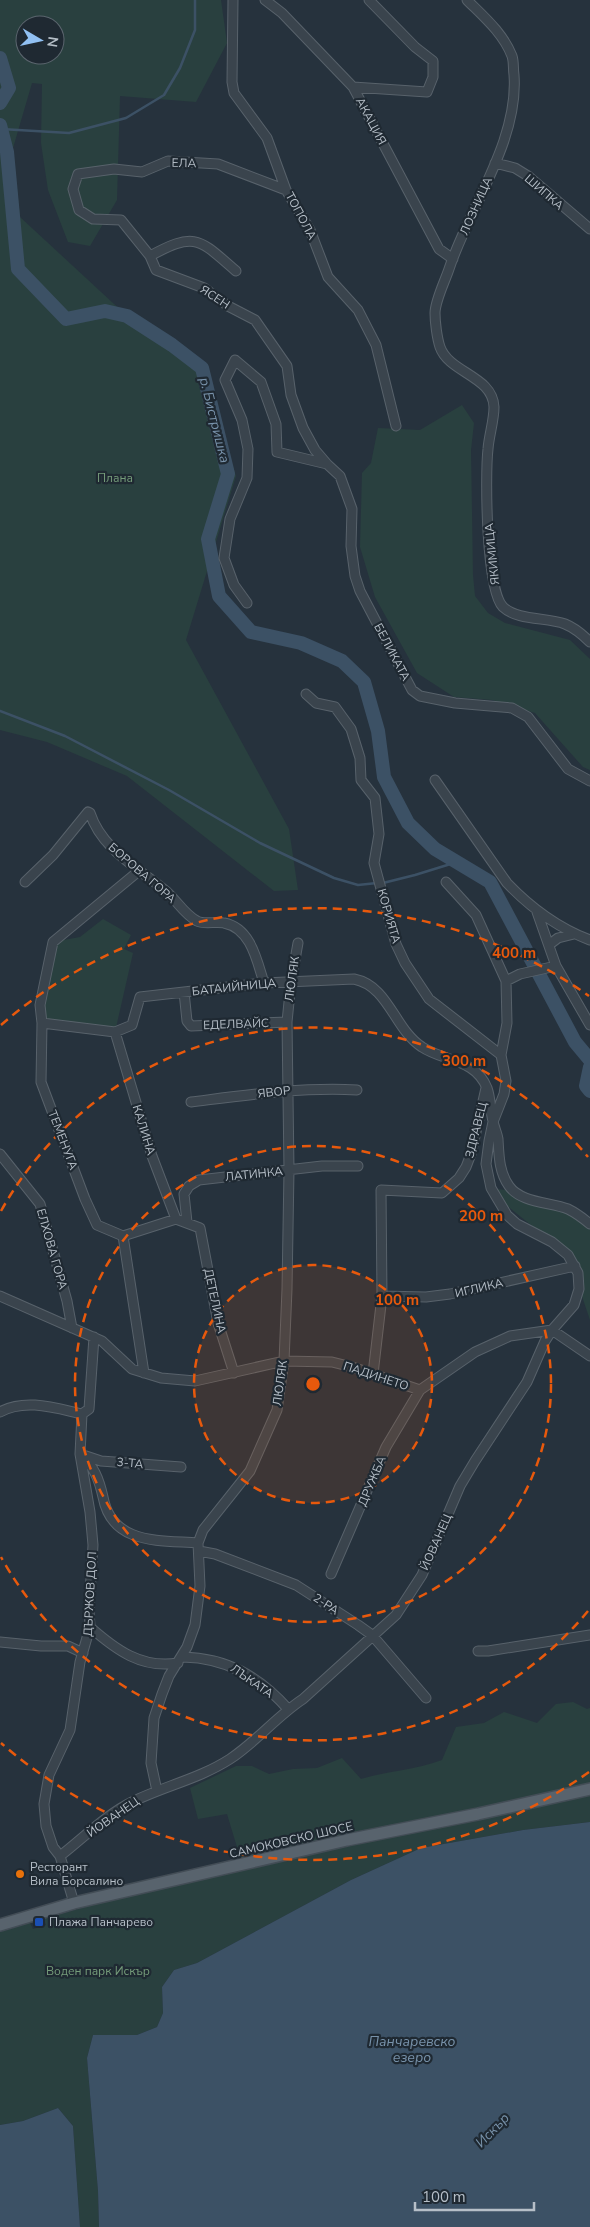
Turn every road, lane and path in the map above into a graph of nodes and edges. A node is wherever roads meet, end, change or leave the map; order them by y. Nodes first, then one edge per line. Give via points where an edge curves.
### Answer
1 (233, 0) edge
2 (265, 0) edge
3 (369, 0) edge
4 (467, 0) edge
5 (353, 87) junction
6 (494, 163) junction
7 (78, 174) joint
8 (286, 190) junction
9 (590, 229) edge
10 (150, 256) junction
11 (453, 258) junction
12 (236, 271) dead end
13 (494, 404) joint
14 (396, 426) dead end
15 (326, 464) junction
16 (247, 603) dead end
17 (590, 642) edge
18 (306, 694) dead end
19 (435, 780) dead end
20 (590, 781) edge
21 (140, 870) junction
22 (25, 882) dead end
23 (446, 882) dead end
24 (537, 912) junction
25 (574, 934) junction
26 (590, 940) edge
27 (298, 943) dead end
28 (550, 944) junction
29 (556, 966) junction
30 (291, 982) junction
31 (506, 982) junction
32 (264, 983) junction
33 (184, 992) junction
34 (288, 1022) junction
35 (42, 1023) junction
36 (590, 1025) edge
37 (115, 1032) junction
38 (501, 1055) junction
39 (486, 1086) junction
40 (288, 1090) junction
41 (357, 1090) dead end
42 (191, 1102) dead end
43 (493, 1122) junction
44 (0, 1154) edge
45 (358, 1166) dead end
46 (289, 1170) junction
47 (176, 1219) junction
48 (187, 1222) junction
49 (590, 1224) edge
50 (123, 1236) junction
51 (575, 1266) junction
52 (0, 1296) edge
53 (382, 1296) junction
54 (72, 1328) junction
55 (552, 1330) junction
56 (94, 1337) junction
57 (590, 1356) edge
58 (284, 1361) junction
59 (144, 1372) junction
60 (234, 1373) junction
61 (373, 1374) junction
62 (420, 1390) junction
63 (0, 1412) edge
64 (82, 1414) junction
65 (80, 1454) junction
66 (181, 1467) dead end
67 (198, 1547) junction
68 (331, 1574) dead end
69 (90, 1628) junction
70 (372, 1635) junction
71 (590, 1635) edge
72 (0, 1642) edge
73 (478, 1650) dead end
74 (82, 1654) junction
75 (181, 1660) junction
76 (426, 1698) dead end
77 (288, 1709) junction
78 (590, 1789) edge
79 (157, 1791) junction
80 (60, 1856) junction
81 (74, 1903) junction
82 (0, 1925) edge

1 - 8 street, ТОПОЛА via 234,93 267,138
2 - 5 street, АКАЦИЯ via 282,13
3 - 5 street via 433,61 433,77 427,92
4 - 6 street, ЛОЗНИЦА via 500,33 512,58 515,87 506,134
5 - 11 street, АКАЦИЯ via 439,249
6 - 9 street, ШИПКА via 515,168 528,176
6 - 11 street, ЛОЗНИЦА
7 - 8 street, ЕЛА via 114,169 142,172 168,161 218,164
7 - 10 street, ЯСЕН via 73,189 79,210 92,219 121,220
8 - 14 street, ТОПОЛА via 310,230 328,277 358,310 376,345
10 - 12 street via 184,241 196,240
10 - 15 street, ЯСЕН via 156,270 204,288 255,320 287,366 291,395 303,428
11 - 13 street, ЛОЗНИЦА via 435,312 440,348 457,366 488,388
13 - 17 street, ЯКИМИЦА via 488,448 488,511 496,594 502,606 514,613 565,624
15 - 16 street via 277,452 276,424 261,382 235,360 225,380 242,420 248,449 247,478 230,520 224,558 234,585
15 - 20 street, БЕЛИКАТА via 340,476 352,509 355,576 366,607 412,690 420,696 455,703 512,708 528,718 568,769
18 - 38 street, КОРИЯТА via 316,703 335,707 351,729 360,758 362,780 374,798 379,834 374,862 404,963 429,999
19 - 24 street via 507,883
21 - 22 street, БОРОВА ГОРА via 111,848 98,833 88,812 53,855
21 - 32 street, БОРОВА ГОРА via 199,923 220,922 237,930 252,944
21 - 35 street, ТЕМЕНУГА via 53,942 40,1005
23 - 31 street via 476,915
24 - 25 street
24 - 28 street
25 - 26 street
25 - 28 street
27 - 30 street, ЛЮЛЯК
28 - 29 street
29 - 31 street via 520,974
29 - 36 street
30 - 32 street, БАТАИЙНИЦА
30 - 34 street, ЛЮЛЯК
30 - 39 street, БАТАИЙНИЦА via 354,979 366,982 377,989 421,1047 465,1063
31 - 38 street via 507,1023
32 - 33 street, БАТАИЙНИЦА
33 - 34 street, ЕДЕЛВАЙС via 187,1021 191,1026
33 - 37 street, БАТАИЙНИЦА via 140,997 132,1025
34 - 40 street, ЛЮЛЯК
35 - 37 street
35 - 50 street, ТЕМЕНУГА via 41,1082 85,1198 97,1225
37 - 47 street, КАЛИНА via 152,1156
38 - 43 street via 506,1081
39 - 43 street, БАТАИЙНИЦА
39 - 53 street, ЗДРАВЕЦ via 471,1154 459,1178 442,1193 381,1190
40 - 41 street, ЯВОР
40 - 42 street, ЯВОР
40 - 46 street, ЛЮЛЯК
43 - 49 street, БАТАИЙНИЦА via 502,1172 517,1195 570,1210
43 - 51 street via 486,1164 490,1188 507,1215 552,1242 568,1255
44 - 54 street, ЕЛХОВА ГОРА via 40,1204
45 - 46 street, ЛАТИНКА
46 - 48 street, ЛАТИНКА via 199,1180 184,1194
46 - 58 street, ЛЮЛЯК
47 - 48 street
47 - 50 street
48 - 60 street, ДЕТЕЛИНА via 200,1228 218,1323
50 - 59 street
51 - 53 street, ИГЛИКА via 450,1294
51 - 55 street, ЙОВАНЕЦ via 579,1289 574,1306
52 - 54 street, ПАДИНЕТО
53 - 61 street
54 - 56 street, ПАДИНЕТО
55 - 57 street
55 - 62 street, ПАДИНЕТО via 510,1336 475,1352
55 - 70 street, ЙОВАНЕЦ via 527,1382 460,1486 422,1575 396,1614
56 - 59 street, ПАДИНЕТО via 132,1369
56 - 64 street, ДЪРЖОВ ДОЛ via 89,1409
58 - 60 street, ПАДИНЕТО
58 - 61 street, ПАДИНЕТО via 332,1362
58 - 67 street, ЛЮЛЯК via 277,1410 250,1471 203,1530
59 - 60 street, ПАДИНЕТО via 161,1378 195,1381
61 - 62 street, ПАДИНЕТО
62 - 68 street, ДРУЖБА via 386,1447
63 - 64 street via 31,1405
64 - 65 street, ДЪРЖОВ ДОЛ
65 - 66 street, 3-ТА via 101,1460
65 - 67 street, 2-РА via 95,1470 106,1511 120,1529 139,1537
65 - 69 street, ДЪРЖОВ ДОЛ via 92,1545
67 - 70 street, 2-РА via 296,1585
67 - 75 street via 200,1586 197,1612 191,1638
69 - 74 street, ДЪРЖОВ ДОЛ
69 - 75 street, ЛЪКАТА via 137,1660 160,1665
70 - 76 street, 2-РА
70 - 77 street, ЙОВАНЕЦ
71 - 73 street
72 - 74 street via 68,1646
74 - 80 street, ДЪРЖОВ ДОЛ via 70,1730 45,1788 46,1826 53,1847
75 - 77 street, ЛЪКАТА via 216,1660 229,1664 250,1676
75 - 79 street via 162,1694 154,1718 151,1763
77 - 79 street, ЙОВАНЕЦ via 229,1760 186,1782
78 - 81 main road, САМОКОВСКО ШОСЕ via 347,1840
79 - 80 street, ЙОВАНЕЦ via 130,1803
80 - 81 street, ДЪРЖОВ ДОЛ
81 - 82 main road, САМОКОВСКО ШОСЕ

